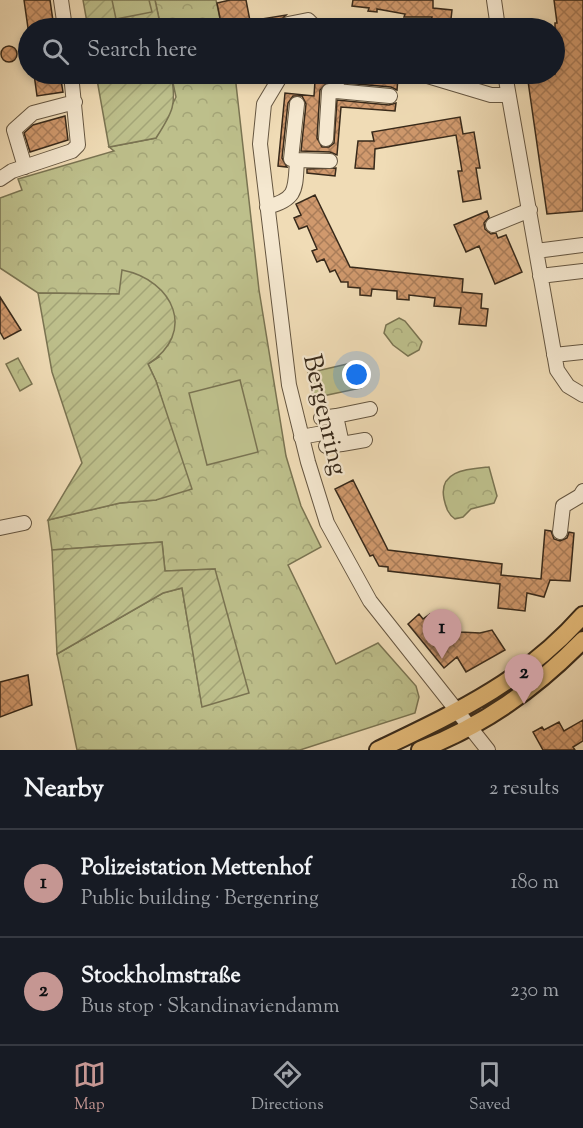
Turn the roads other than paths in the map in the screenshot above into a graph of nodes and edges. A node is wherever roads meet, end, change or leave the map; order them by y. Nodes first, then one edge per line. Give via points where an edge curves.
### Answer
1 (61, 0) edge
2 (494, 0) edge
3 (64, 18) edge
4 (496, 18) edge
5 (72, 84) edge
6 (276, 84) edge
7 (332, 84) edge
8 (347, 84) edge
9 (454, 84) edge
10 (506, 84) edge
11 (508, 95) junction
12 (390, 96) dead end
13 (75, 102) junction
14 (297, 104) dead end
15 (326, 139) dead end
16 (297, 160) junction
17 (330, 161) dead end
18 (25, 167) junction
19 (1, 179) edge
20 (267, 207) junction
21 (530, 210) junction
22 (493, 225) dead end
23 (583, 245) edge
24 (536, 251) junction
25 (583, 271) edge
26 (540, 276) junction
27 (583, 352) edge
28 (554, 355) junction
29 (583, 395) edge
30 (370, 409) dead end
31 (321, 418) dead end
32 (337, 423) junction
33 (300, 437) junction
34 (365, 440) dead end
35 (342, 444) junction
36 (326, 446) dead end
37 (583, 490) edge
38 (24, 523) dead end
39 (0, 528) edge
40 (560, 532) dead end
41 (583, 615) edge
42 (583, 640) edge
43 (457, 713) junction
44 (469, 728) junction
45 (378, 750) edge
46 (421, 750) edge
47 (488, 750) edge

1 - 3 street
2 - 4 street
5 - 13 street
6 - 20 street, Bergenring via 264,104 260,129
7 - 15 street
8 - 12 street
9 - 11 street via 491,95
10 - 11 street
11 - 21 street
13 - 18 street via 79,135 75,149
13 - 18 street via 33,113 14,130
14 - 16 street via 291,159
16 - 17 street
16 - 20 street via 291,197
18 - 19 street
20 - 33 street, Bergenring via 289,385
21 - 22 street
21 - 24 street
23 - 24 street
24 - 26 street
25 - 26 street
26 - 28 street
27 - 28 street
28 - 29 street via 560,378
30 - 32 street
31 - 32 street
32 - 33 street
32 - 35 street
33 - 43 street, Bergenring via 327,523 356,577 386,624
34 - 35 street
35 - 36 street
37 - 40 street via 563,506
38 - 39 street
41 - 43 main road via 524,669
42 - 44 main road via 520,697
43 - 44 street, Bergenring
43 - 45 main road
44 - 46 main road
44 - 47 street, Bergenring

